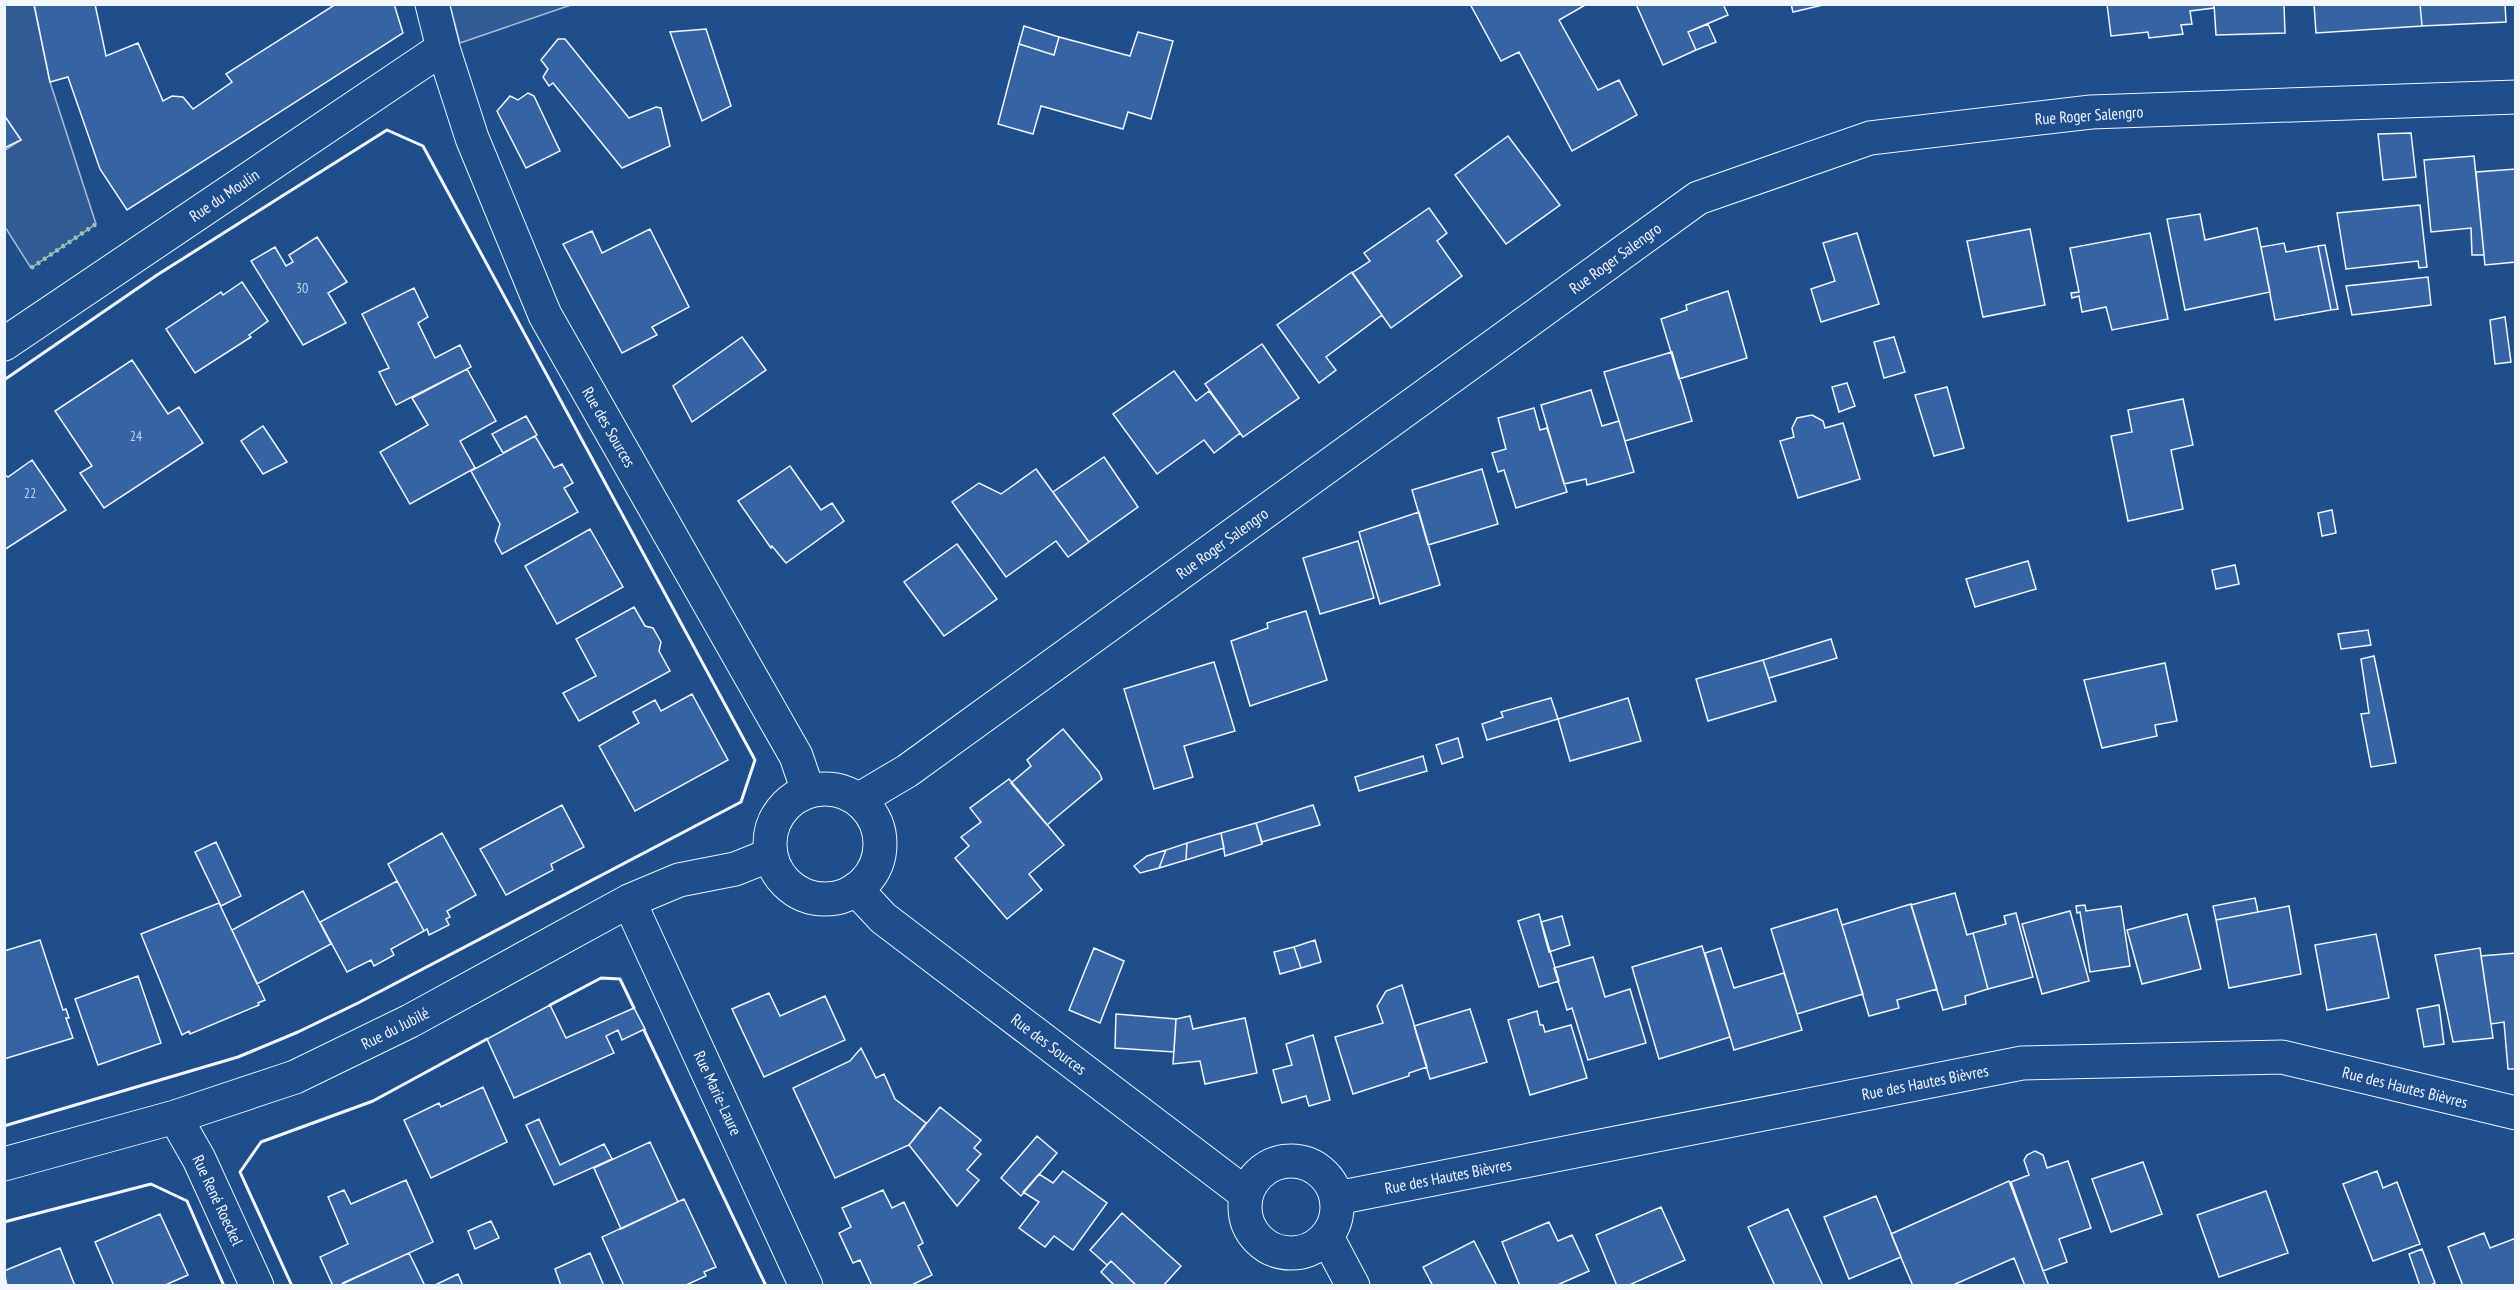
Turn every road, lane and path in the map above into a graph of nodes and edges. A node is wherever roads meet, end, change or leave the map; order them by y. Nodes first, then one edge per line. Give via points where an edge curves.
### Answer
1 (432, 4) edge
2 (443, 48) junction
3 (2516, 97) edge
4 (4, 344) edge
5 (808, 791) junction
6 (858, 800) junction
7 (770, 855) junction
8 (856, 889) junction
9 (629, 901) junction
10 (2516, 1113) edge
11 (175, 1117) junction
12 (4, 1164) edge
13 (1246, 1194) junction
14 (1337, 1198) junction
15 (1327, 1238) junction
16 (257, 1286) edge
17 (806, 1286) edge
18 (1353, 1286) edge

1 - 2 street, Rue des Sources
2 - 4 street, Rue du Moulin
2 - 5 street, Rue des Sources via 472,138 545,315 796,756
3 - 6 street, Rue Roger Salengro via 2091,112 1870,138 1698,198 907,771
5 - 6 street via 834,789
5 - 7 street via 781,809 769,840
6 - 8 street via 878,828 880,845 869,877
7 - 8 street via 785,882 812,898 842,896
7 - 9 street, Rue du Jubilé via 735,868 679,880
8 - 13 street, Rue des Sources via 883,918
9 - 11 street, Rue du Jubilé via 410,1021 295,1077
9 - 17 street, Rue Marie-Laure
10 - 14 street, Rue des Hautes Bièvres via 2282,1057 2022,1063
11 - 12 street, Rue du Jubilé
11 - 16 street, Rue René Roeckel via 199,1159
13 - 14 street via 1255,1176 1272,1164 1293,1160 1314,1165 1329,1179
13 - 15 street via 1245,1215 1253,1235 1269,1248 1289,1254 1310,1250
14 - 15 street via 1336,1219
15 - 18 street

